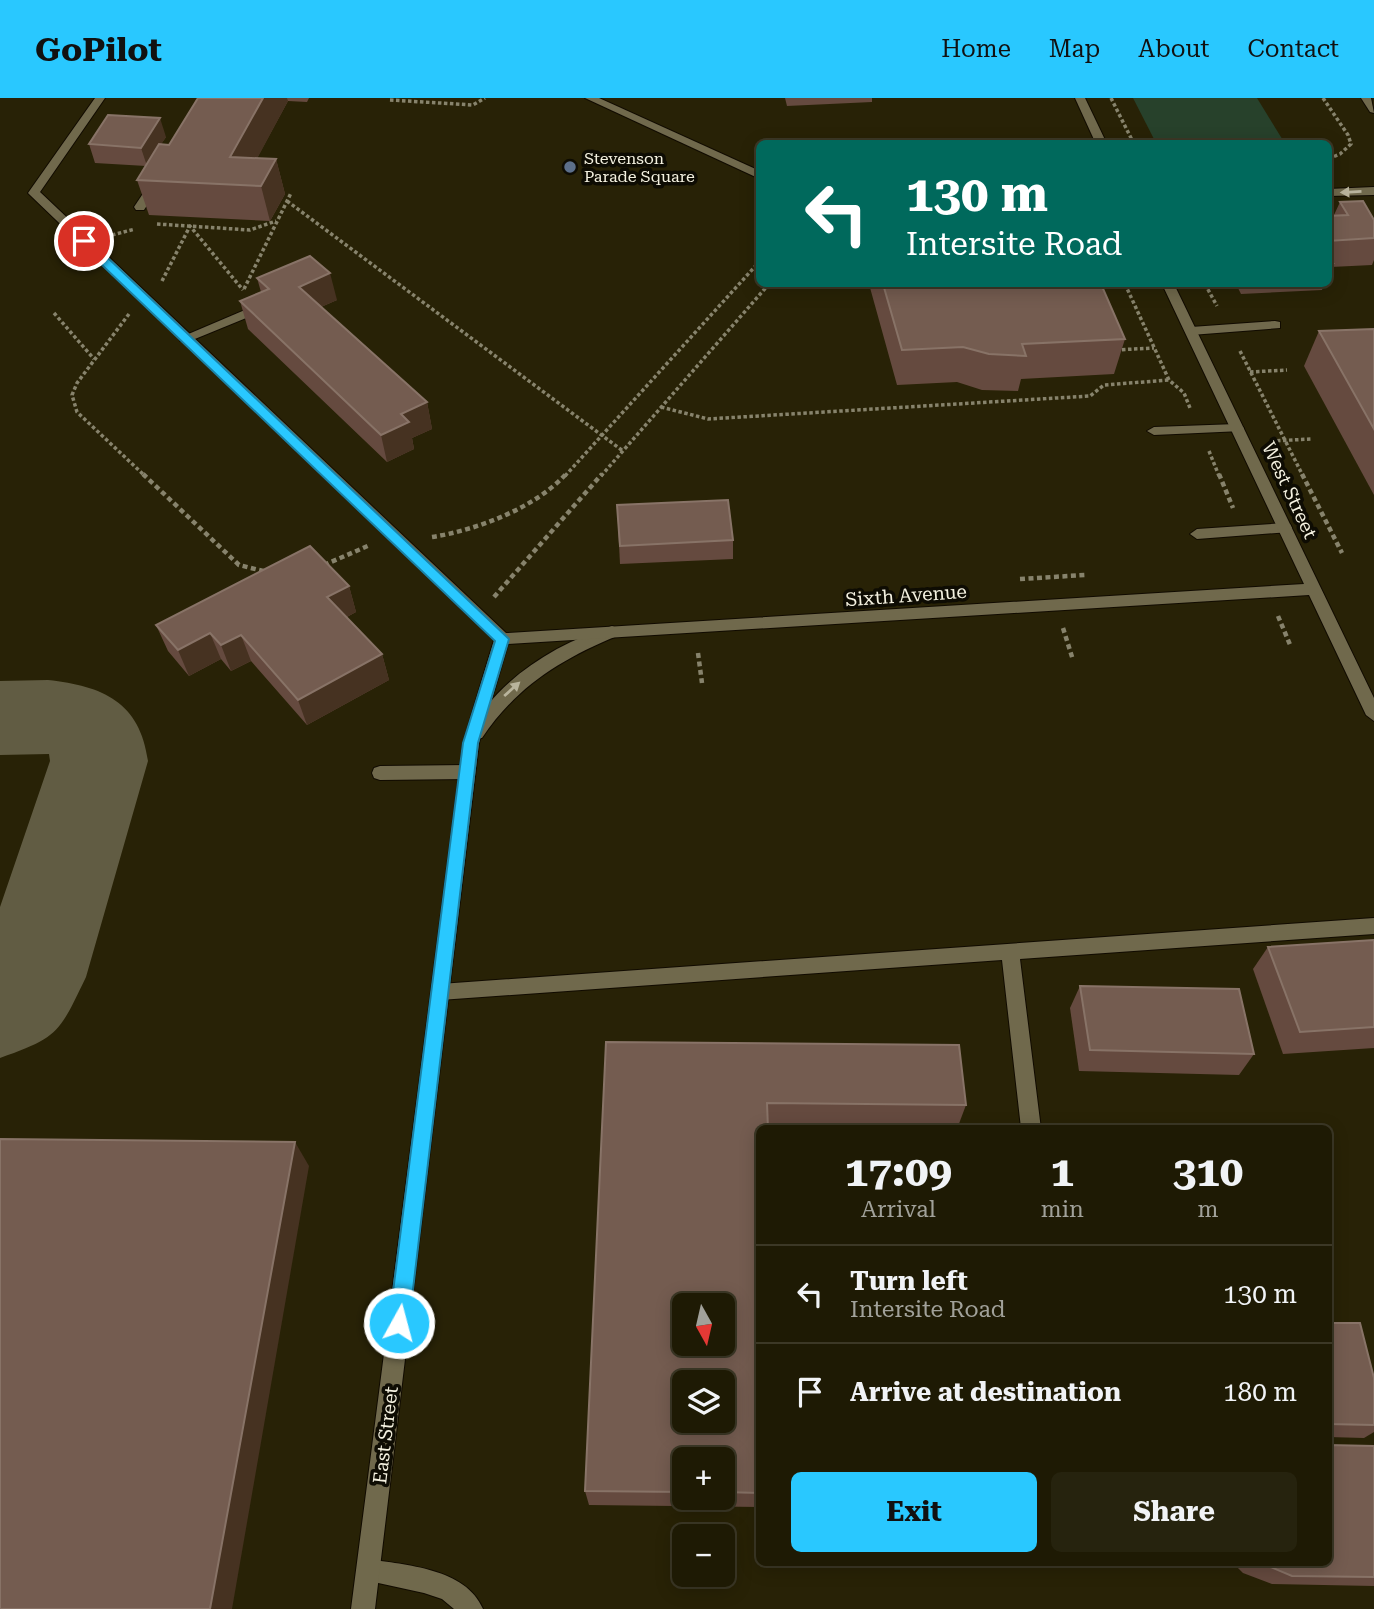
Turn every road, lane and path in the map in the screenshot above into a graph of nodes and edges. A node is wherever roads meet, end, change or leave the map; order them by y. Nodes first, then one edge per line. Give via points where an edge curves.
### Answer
1 (100, 98) edge
2 (485, 98) edge
3 (590, 98) edge
4 (1080, 98) edge
5 (1111, 98) edge
6 (1323, 98) edge
7 (1366, 98) edge
8 (390, 100) dead end
9 (1374, 110) edge
10 (1100, 140) edge
11 (1132, 140) edge
12 (1332, 157) edge
13 (160, 174) edge
14 (756, 174) edge
15 (1374, 191) edge
16 (290, 193) dead end
17 (1332, 193) edge
18 (287, 201) junction
19 (140, 207) edge
20 (276, 221) junction
21 (155, 224) dead end
22 (190, 226) junction
23 (143, 227) dead end
24 (84, 241) junction
25 (756, 265) edge
26 (766, 287) edge
27 (1126, 287) edge
28 (1169, 287) edge
29 (1207, 287) edge
30 (146, 300) junction
31 (259, 307) edge
32 (54, 313) dead end
33 (1275, 325) dead end
34 (1228, 328) junction
35 (1191, 331) junction
36 (185, 338) junction
37 (1154, 348) junction
38 (1112, 350) edge
39 (94, 359) junction
40 (1287, 370) dead end
41 (1250, 372) junction
42 (1169, 380) junction
43 (661, 407) junction
44 (1237, 428) junction
45 (1200, 430) junction
46 (1154, 431) dead end
47 (601, 435) junction
48 (1312, 439) dead end
49 (1285, 440) junction
50 (1244, 442) junction
51 (623, 451) junction
52 (1285, 528) junction
53 (1242, 531) junction
54 (392, 534) junction
55 (1197, 534) dead end
56 (405, 547) junction
57 (1342, 553) dead end
58 (315, 568) edge
59 (274, 572) edge
60 (1313, 589) junction
61 (1268, 591) junction
62 (477, 616) junction
63 (612, 632) junction
64 (502, 639) junction
65 (1292, 647) dead end
66 (1374, 715) edge
67 (471, 743) junction
68 (467, 772) junction
69 (380, 773) dead end
70 (1374, 926) edge
71 (1010, 952) junction
72 (440, 992) junction
73 (1031, 1125) edge
74 (368, 1571) junction
75 (363, 1609) edge
76 (471, 1609) edge

1 - 24 street via 34,193
2 - 8 path via 473,105
3 - 14 street
4 - 10 street
5 - 11 path
6 - 12 path via 1351,144
7 - 9 street
13 - 19 street
15 -> 17 street
16 - 18 path
18 - 20 path
18 - 47 path
20 - 22 path via 250,230
20 - 22 path via 244,290
21 - 22 path
22 - 30 path
23 - 24 path
24 - 30 street
25 - 47 path
26 - 43 path
27 - 37 path
28 - 35 street, West Street
29 - 34 path
30 - 36 street
30 - 39 path
31 - 36 street
32 - 39 path
33 - 34 street
34 - 35 street
34 - 41 path
35 - 44 street, West Street
36 - 54 street
37 - 38 path
37 - 42 path
39 - 59 path via 72,395 77,412 239,565
40 - 41 path
41 - 49 path
42 - 43 path via 1104,385 1090,396 867,411 709,419
42 - 45 path via 1184,393
43 - 51 path
44 - 45 street
44 - 50 street, West Street
45 - 46 street
45 - 53 path
47 - 51 path
47 - 56 path via 561,480 521,509 478,529 424,538
48 - 49 path
49 - 50 path
49 - 57 path
50 - 52 street, West Street
51 - 62 path
52 - 53 street
52 - 60 street, West Street
53 - 55 street
54 - 56 street
54 - 58 path
56 - 62 street
60 - 61 street, Sixth Avenue
60 - 66 street, West Street
61 - 63 street, Sixth Avenue
61 - 65 path
62 - 64 street
63 - 64 street, Sixth Avenue
67 -> 63 street via 490,710 535,669
64 - 67 street, East Street
67 - 68 street, East Street
68 - 69 street
68 - 72 street, East Street
70 - 71 street
71 - 72 street
71 - 73 street
72 - 74 street, East Street
74 - 75 street, East Street
74 - 76 street via 445,1586

